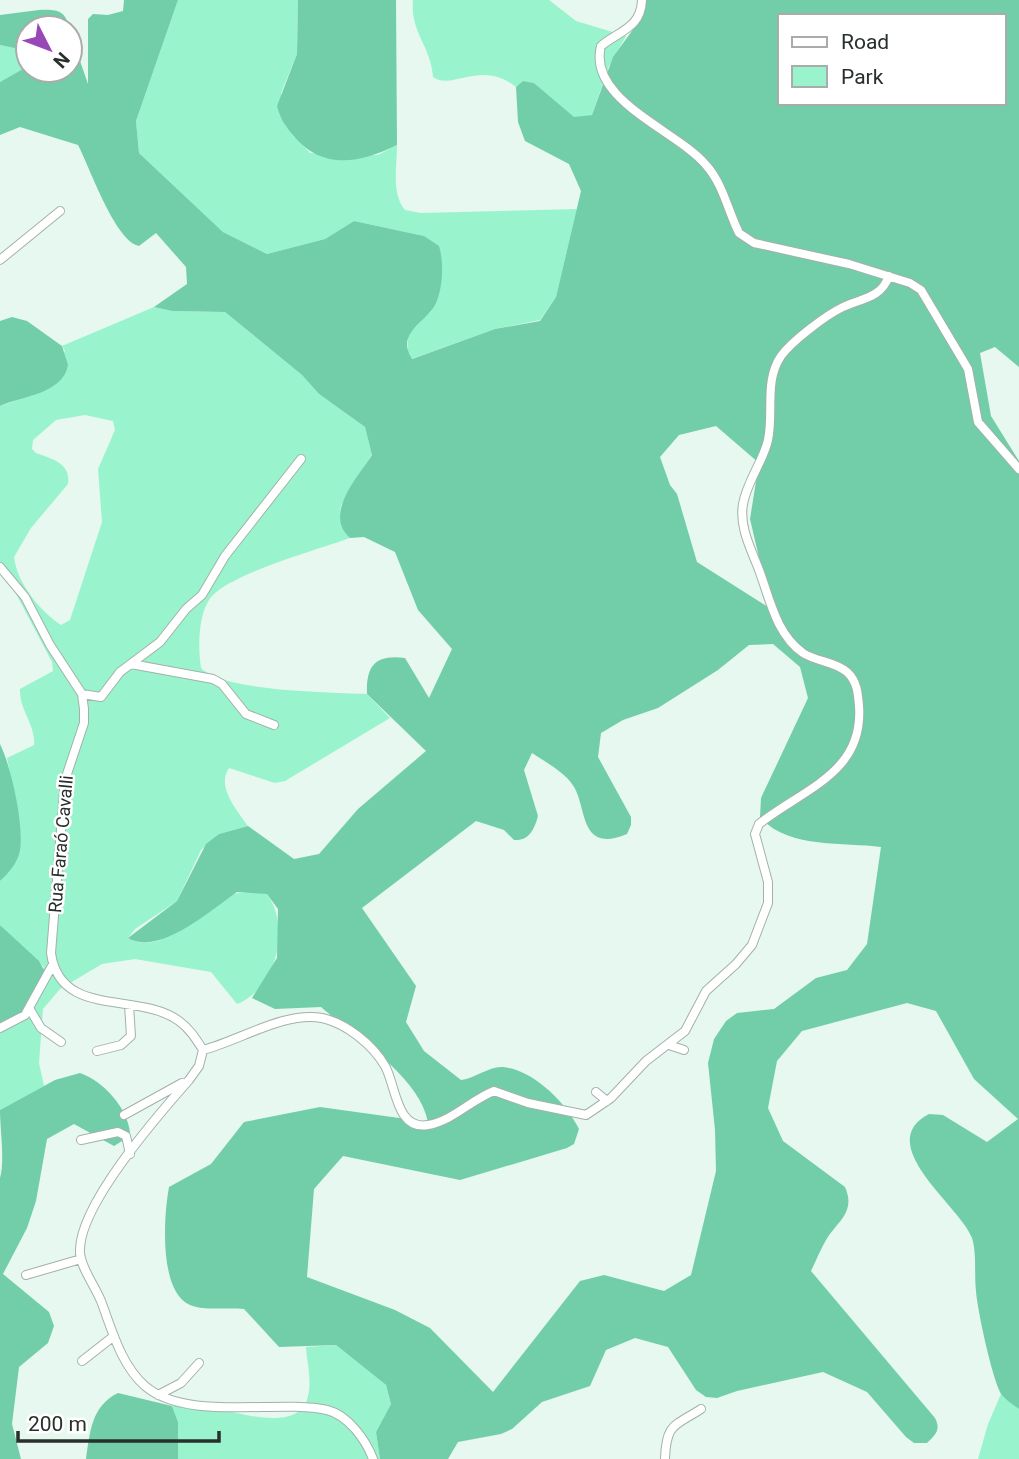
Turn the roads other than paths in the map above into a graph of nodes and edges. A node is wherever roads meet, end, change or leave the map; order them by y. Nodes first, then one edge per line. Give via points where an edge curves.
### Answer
1 (642, 0) edge
2 (60, 211) dead end
3 (0, 260) edge
4 (889, 276) junction
5 (302, 459) dead end
6 (1018, 467) edge
7 (0, 567) edge
8 (131, 664) junction
9 (82, 694) junction
10 (274, 725) dead end
11 (52, 966) junction
12 (129, 1005) junction
13 (29, 1008) junction
14 (0, 1028) edge
15 (61, 1042) dead end
16 (669, 1045) junction
17 (203, 1050) junction
18 (684, 1050) dead end
19 (97, 1051) dead end
20 (193, 1075) junction
21 (596, 1092) dead end
22 (607, 1101) junction
23 (124, 1115) dead end
24 (81, 1140) dead end
25 (130, 1154) junction
26 (81, 1259) junction
27 (26, 1275) dead end
28 (114, 1336) junction
29 (82, 1361) dead end
30 (199, 1363) dead end
31 (157, 1395) junction
32 (701, 1409) dead end
33 (373, 1459) edge
34 (665, 1459) edge

1 - 4 street via 631,27 601,46 601,73 617,94 704,162 716,178 739,233 754,243
2 - 3 street
4 - 6 street via 921,290 968,369 978,422
4 - 16 street via 885,287 872,297 836,311 782,356 771,385 768,439 746,492 742,516 771,608 789,639 804,654 837,665 855,683 860,717 857,740 832,774 759,824 755,834 768,882 768,903 757,937 706,991 685,1031
5 - 8 street via 225,556 202,595 160,642
7 - 9 street via 25,597
8 - 9 street via 101,697
8 - 10 street via 213,679 246,714
9 - 11 street, Rua Faraó Cavalli via 84,723 65,780
11 - 12 street via 70,990
11 - 13 street
12 - 17 street via 178,1020
12 - 19 street via 131,1036 121,1045
13 - 14 street
13 - 15 street via 41,1028
16 - 18 street
16 - 22 street via 646,1061
17 - 20 street
17 - 22 street via 303,1018 328,1020 375,1053 386,1068 402,1114 421,1126 445,1119 494,1091 573,1114 586,1115
20 - 23 street
20 - 25 street
21 - 22 street
24 - 25 street via 118,1132 126,1136
25 - 26 street via 119,1165 80,1235
26 - 27 street
26 - 28 street
28 - 29 street
28 - 31 street via 130,1370
30 - 31 street via 181,1383
31 - 33 street via 223,1408 328,1410 346,1420 368,1445
32 - 34 street via 673,1425 666,1439

